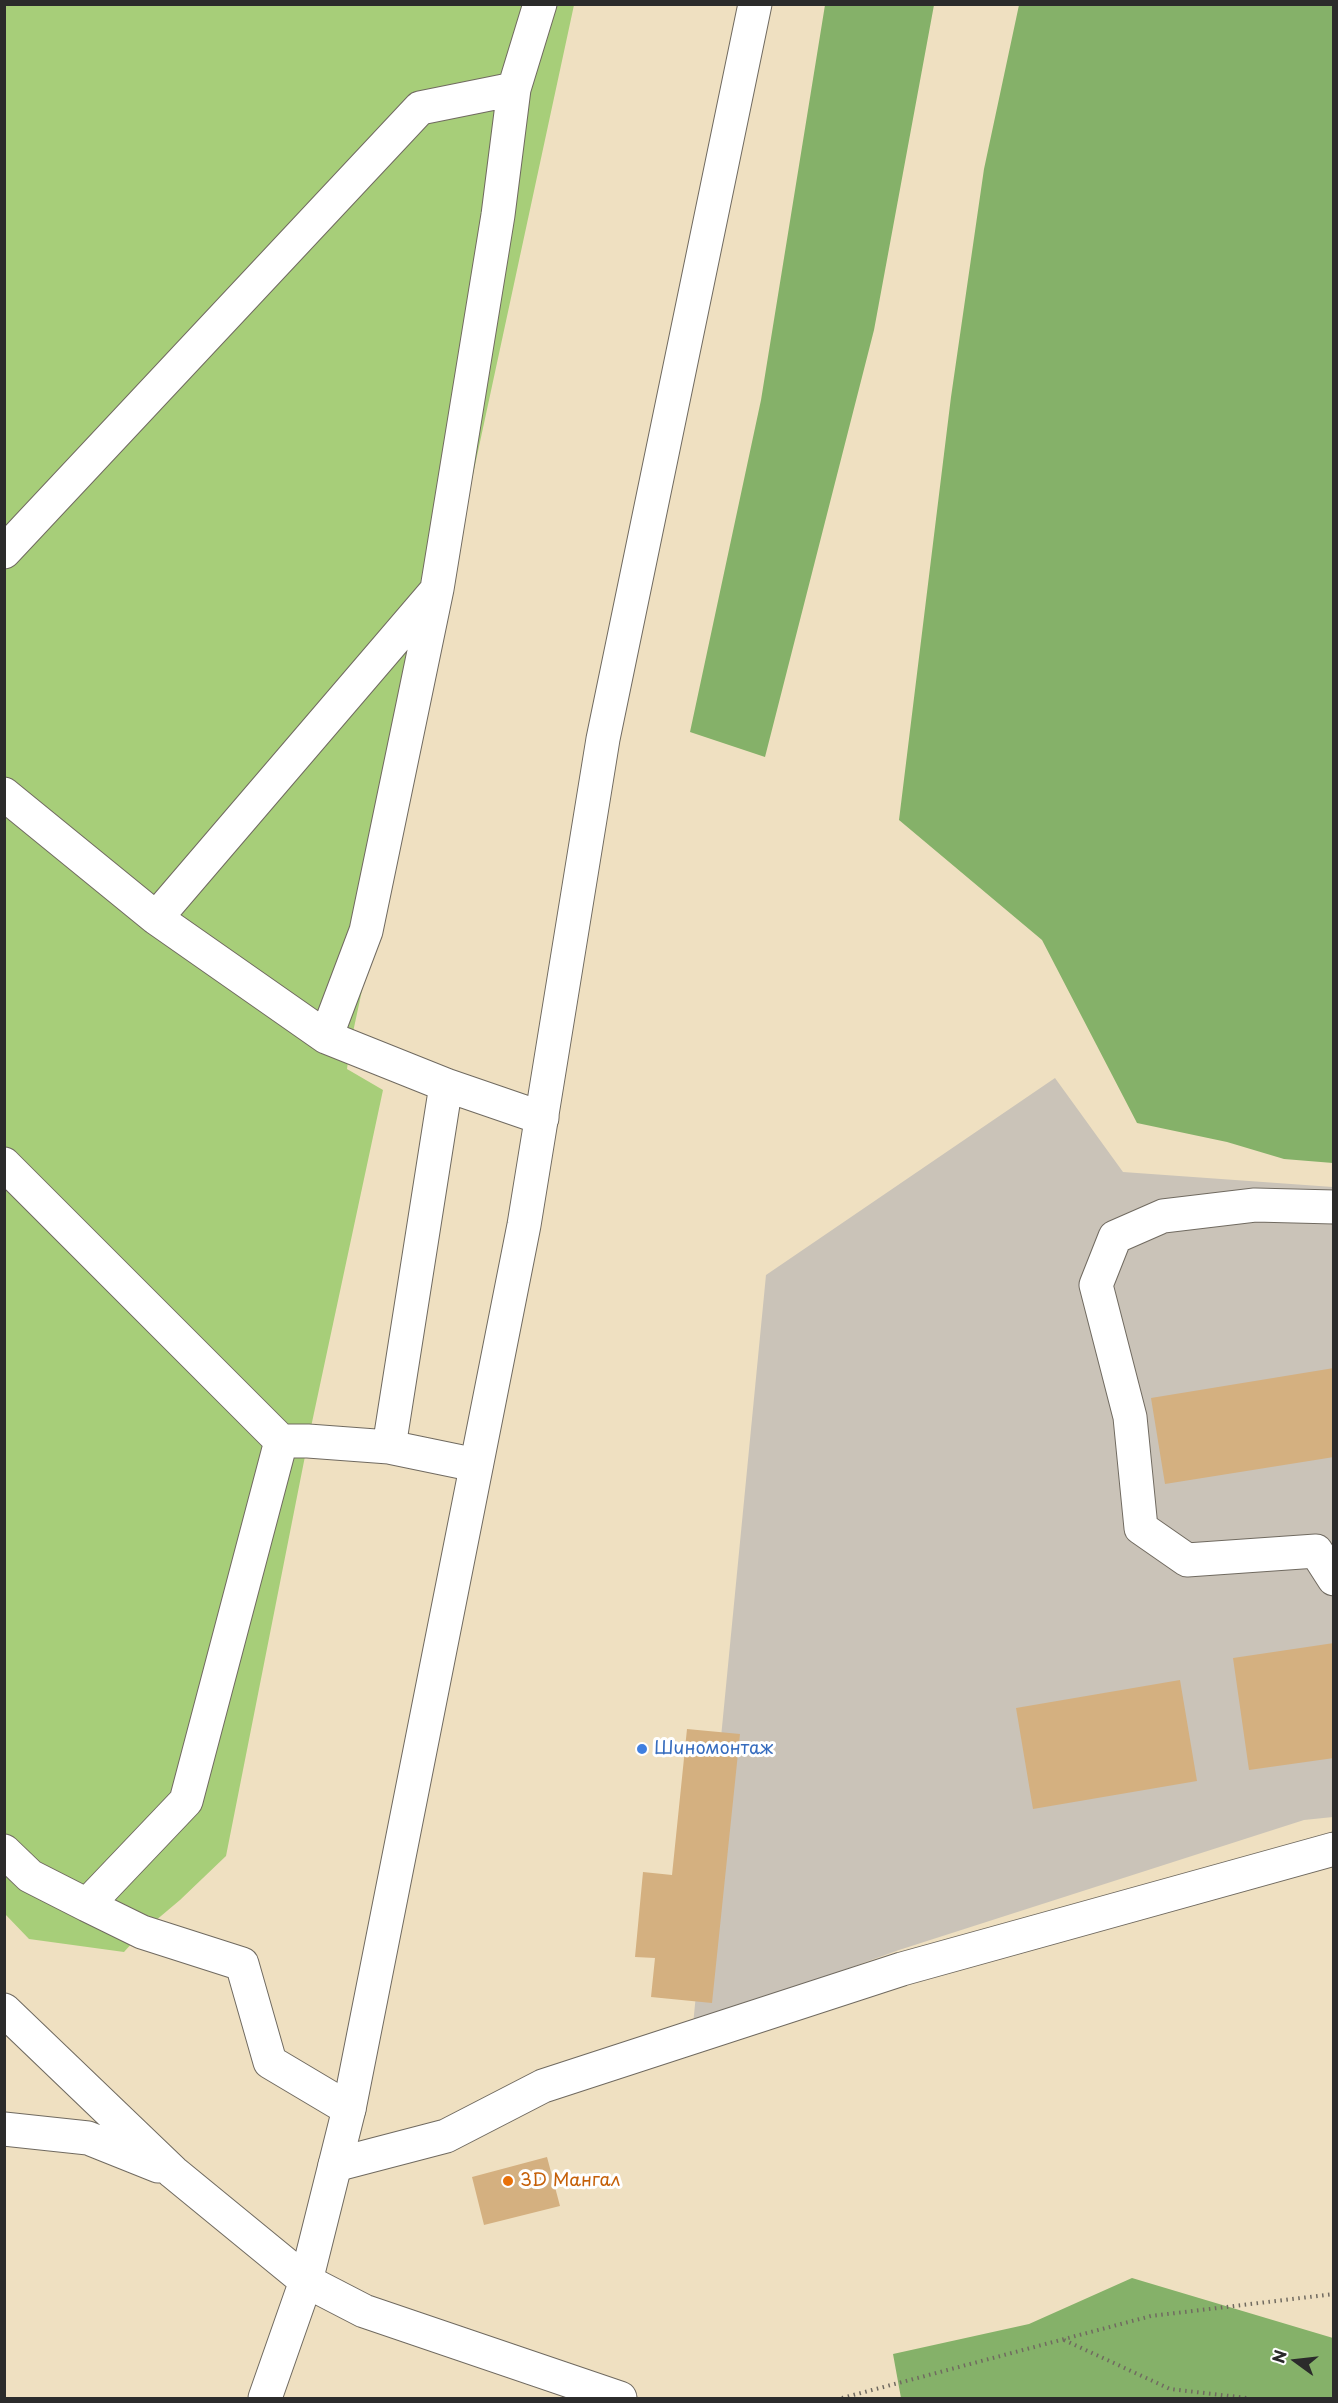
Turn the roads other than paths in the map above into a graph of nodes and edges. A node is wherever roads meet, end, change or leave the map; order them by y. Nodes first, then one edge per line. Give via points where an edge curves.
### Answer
1 (540, 4) edge
2 (755, 4) edge
3 (514, 89) junction
4 (4, 552) edge
5 (437, 589) junction
6 (4, 794) edge
7 (156, 918) junction
8 (326, 1037) junction
9 (446, 1085) junction
10 (542, 1118) junction
11 (4, 1164) edge
12 (1334, 1207) edge
13 (281, 1441) junction
14 (389, 1447) junction
15 (476, 1465) junction
16 (1334, 1579) edge
17 (1334, 1849) edge
18 (4, 1851) edge
19 (87, 1905) junction
20 (4, 2010) edge
21 (349, 2109) junction
22 (4, 2129) edge
23 (335, 2165) junction
24 (173, 2172) junction
25 (306, 2281) junction
26 (265, 2398) edge
27 (620, 2398) edge

1 - 3 main road
2 - 10 main road via 603,740
3 - 4 main road via 420,108
3 - 5 main road via 498,215
5 - 7 main road
5 - 8 main road via 366,931
6 - 7 main road
7 - 8 main road
8 - 9 main road
9 - 10 main road
9 - 14 main road
10 - 15 main road
11 - 13 main road
12 - 16 main road via 1255,1205 1163,1216 1115,1237 1096,1285 1130,1416 1141,1528 1187,1560 1316,1551
13 - 14 main road
13 - 19 main road via 186,1801
14 - 15 main road
15 - 21 main road
17 - 23 main road via 902,1969 543,2086 446,2136
18 - 19 main road via 30,1876
19 - 21 main road via 142,1932 242,1964 270,2062
20 - 24 main road
21 - 23 main road
22 - 24 main road via 88,2138
23 - 25 main road
24 - 25 main road
25 - 26 main road
25 - 27 main road via 364,2311

